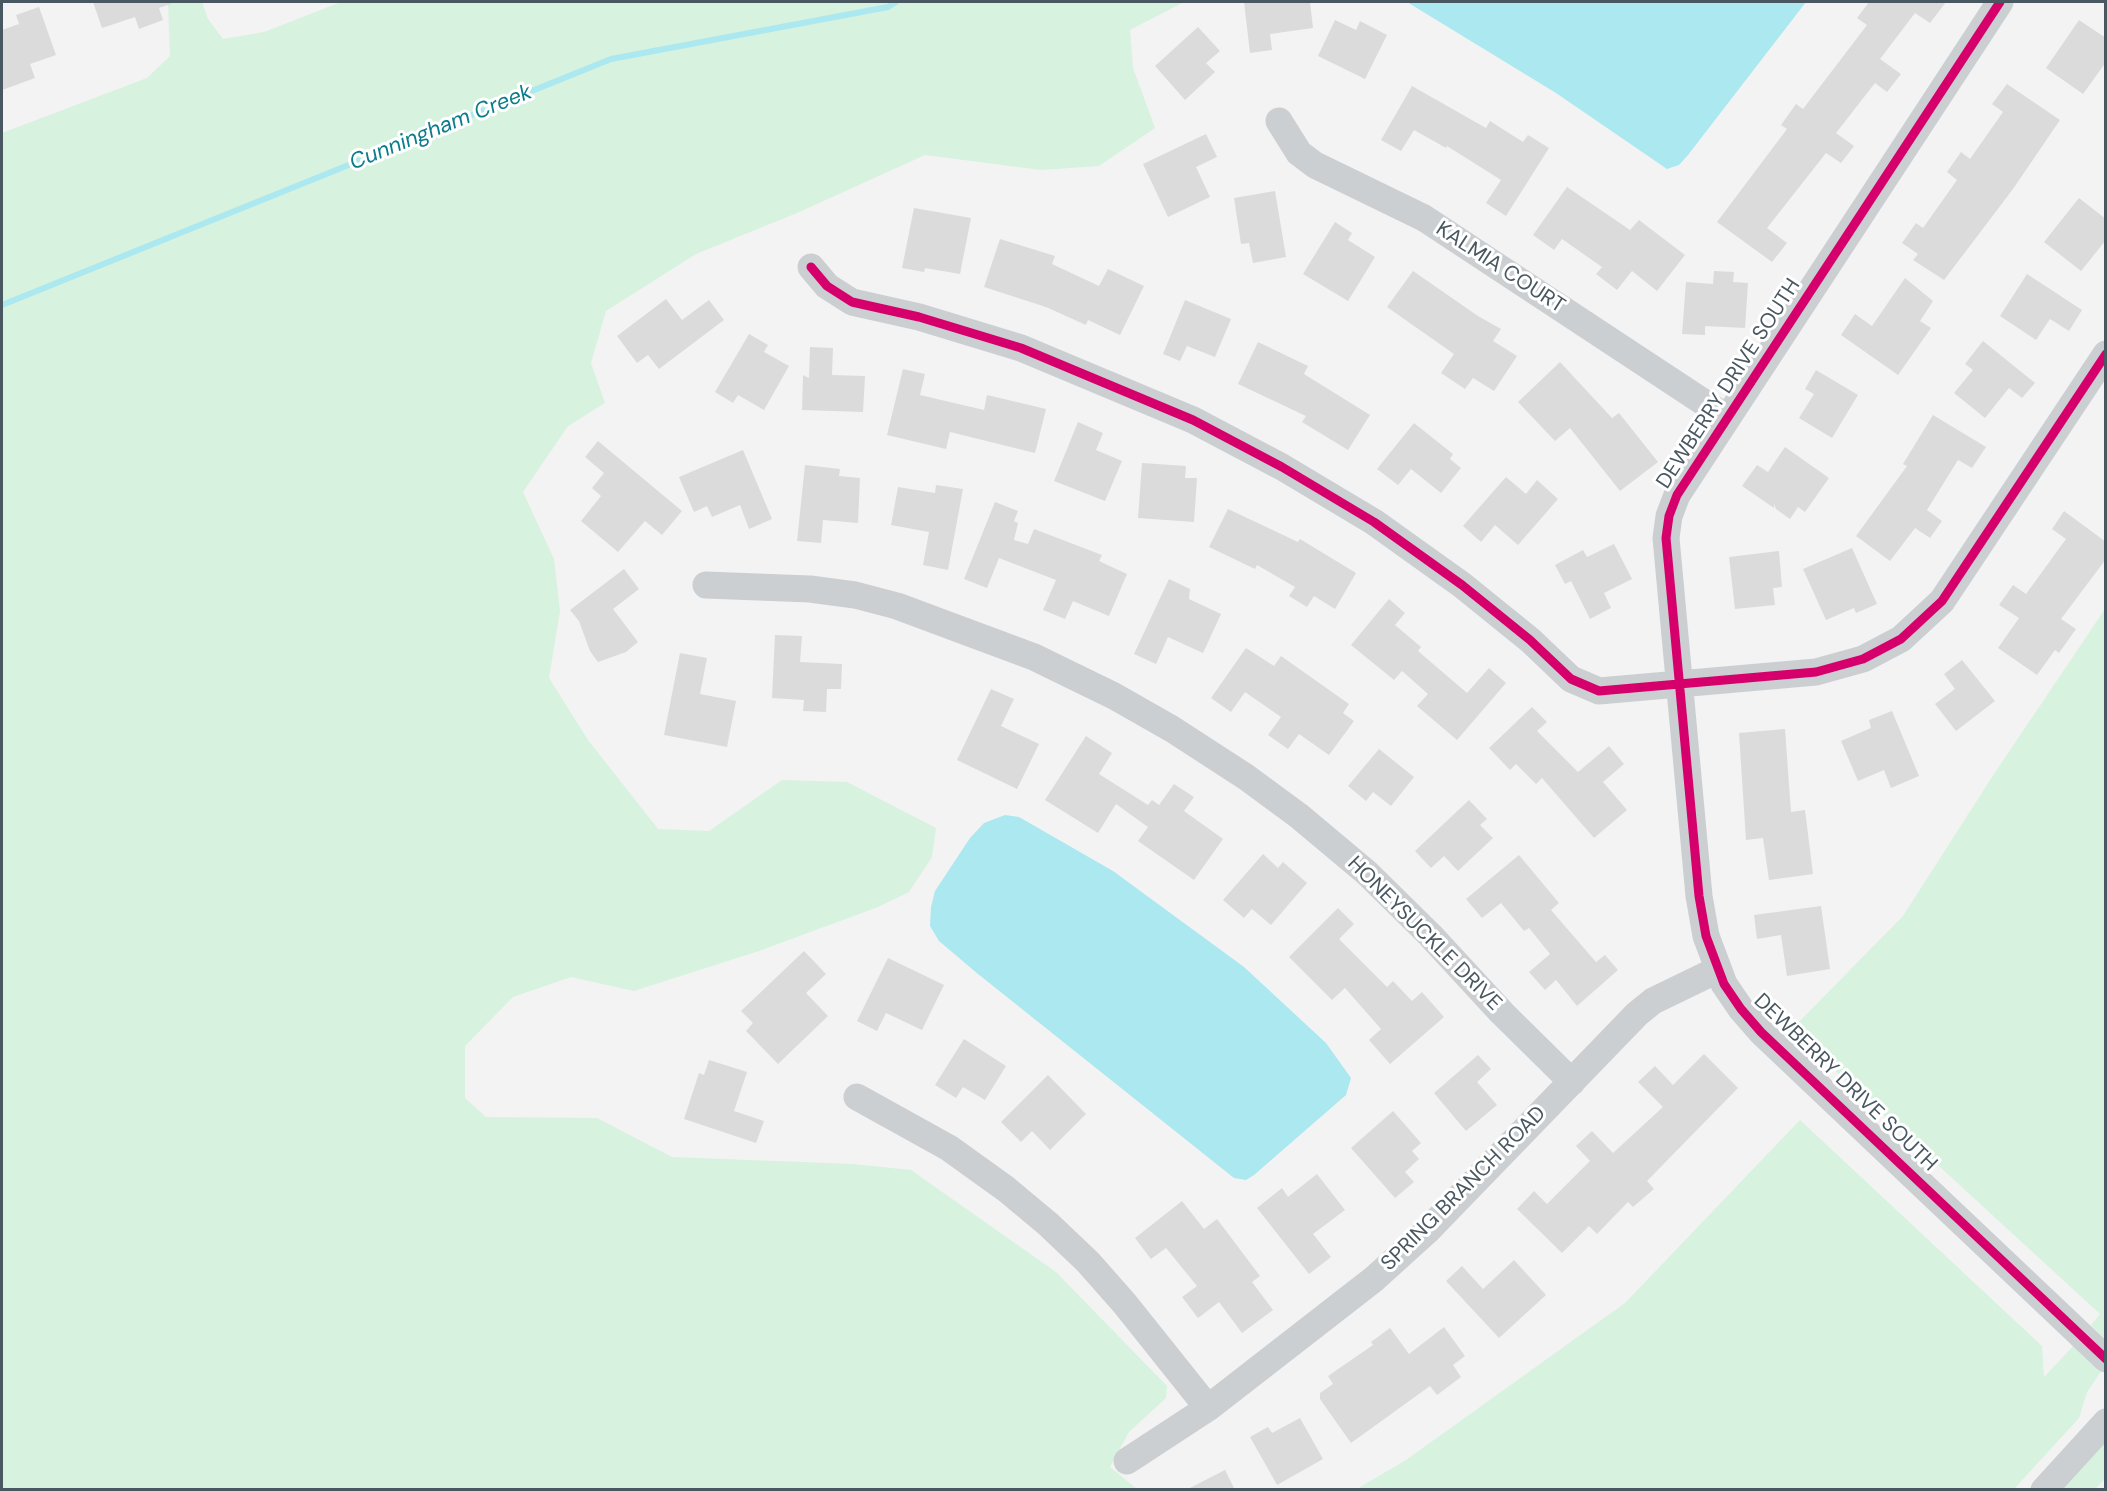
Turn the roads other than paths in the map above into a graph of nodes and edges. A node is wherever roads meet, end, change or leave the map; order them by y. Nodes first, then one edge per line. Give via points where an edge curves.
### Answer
1 (2000, 2) edge
2 (1279, 121) dead end
3 (811, 267) dead end
4 (2106, 354) edge
5 (1726, 417) junction
6 (706, 585) dead end
7 (1680, 685) junction
8 (1717, 970) junction
9 (1572, 1082) junction
10 (857, 1097) dead end
11 (2106, 1359) edge
12 (1208, 1408) junction
13 (2106, 1422) edge
14 (1127, 1461) dead end
15 (2044, 1490) edge

1 - 5 street, DEWBERRY DRIVE SOUTH
2 - 5 street, KALMIA COURT via 1299,153 1315,165 1424,218
3 - 7 street via 827,286 852,302 919,317 1040,356 1193,420 1282,467 1374,522 1461,585 1584,687 1599,691
4 - 7 street via 1942,601 1916,628 1886,648 1834,669
5 - 7 street, DEWBERRY DRIVE SOUTH via 1677,495 1669,516 1666,538
6 - 9 street, HONEYSUCKLE DRIVE via 810,589 897,606 1034,657 1172,729 1272,796 1367,873
7 - 8 street, DEWBERRY DRIVE SOUTH via 1699,896
8 - 9 street, SPRING BRANCH ROAD via 1645,1008
8 - 11 street, DEWBERRY DRIVE SOUTH via 1761,1032
9 - 12 street, SPRING BRANCH ROAD via 1427,1231 1374,1279
10 - 12 street via 949,1149 1048,1224 1125,1304
12 - 14 street, SPRING BRANCH ROAD
13 - 15 street

